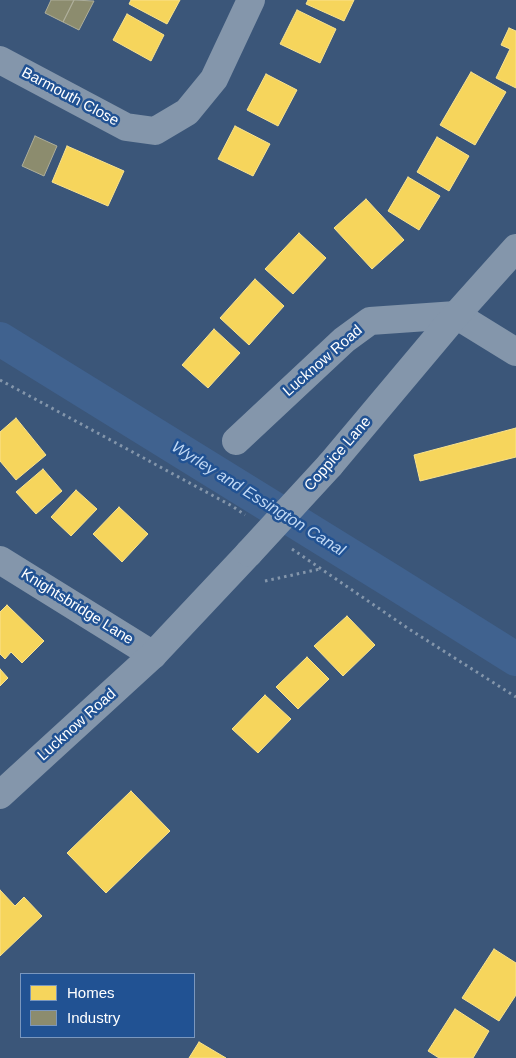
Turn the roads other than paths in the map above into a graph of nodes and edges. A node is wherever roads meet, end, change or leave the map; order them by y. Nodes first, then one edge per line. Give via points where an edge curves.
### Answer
1 (251, 0) edge
2 (0, 60) edge
3 (516, 248) edge
4 (456, 315) junction
5 (516, 352) edge
6 (236, 441) dead end
7 (0, 560) edge
8 (154, 655) junction
9 (0, 795) edge

1 - 2 street, Barmouth Close via 214,79 188,112 155,131 126,127
3 - 4 street, Coppice Lane
4 - 5 street
4 - 6 street, Lucknow Road via 370,321 344,340
4 - 8 street, Coppice Lane, bridge via 330,465
7 - 8 street, Knightsbridge Lane
8 - 9 street, Lucknow Road

